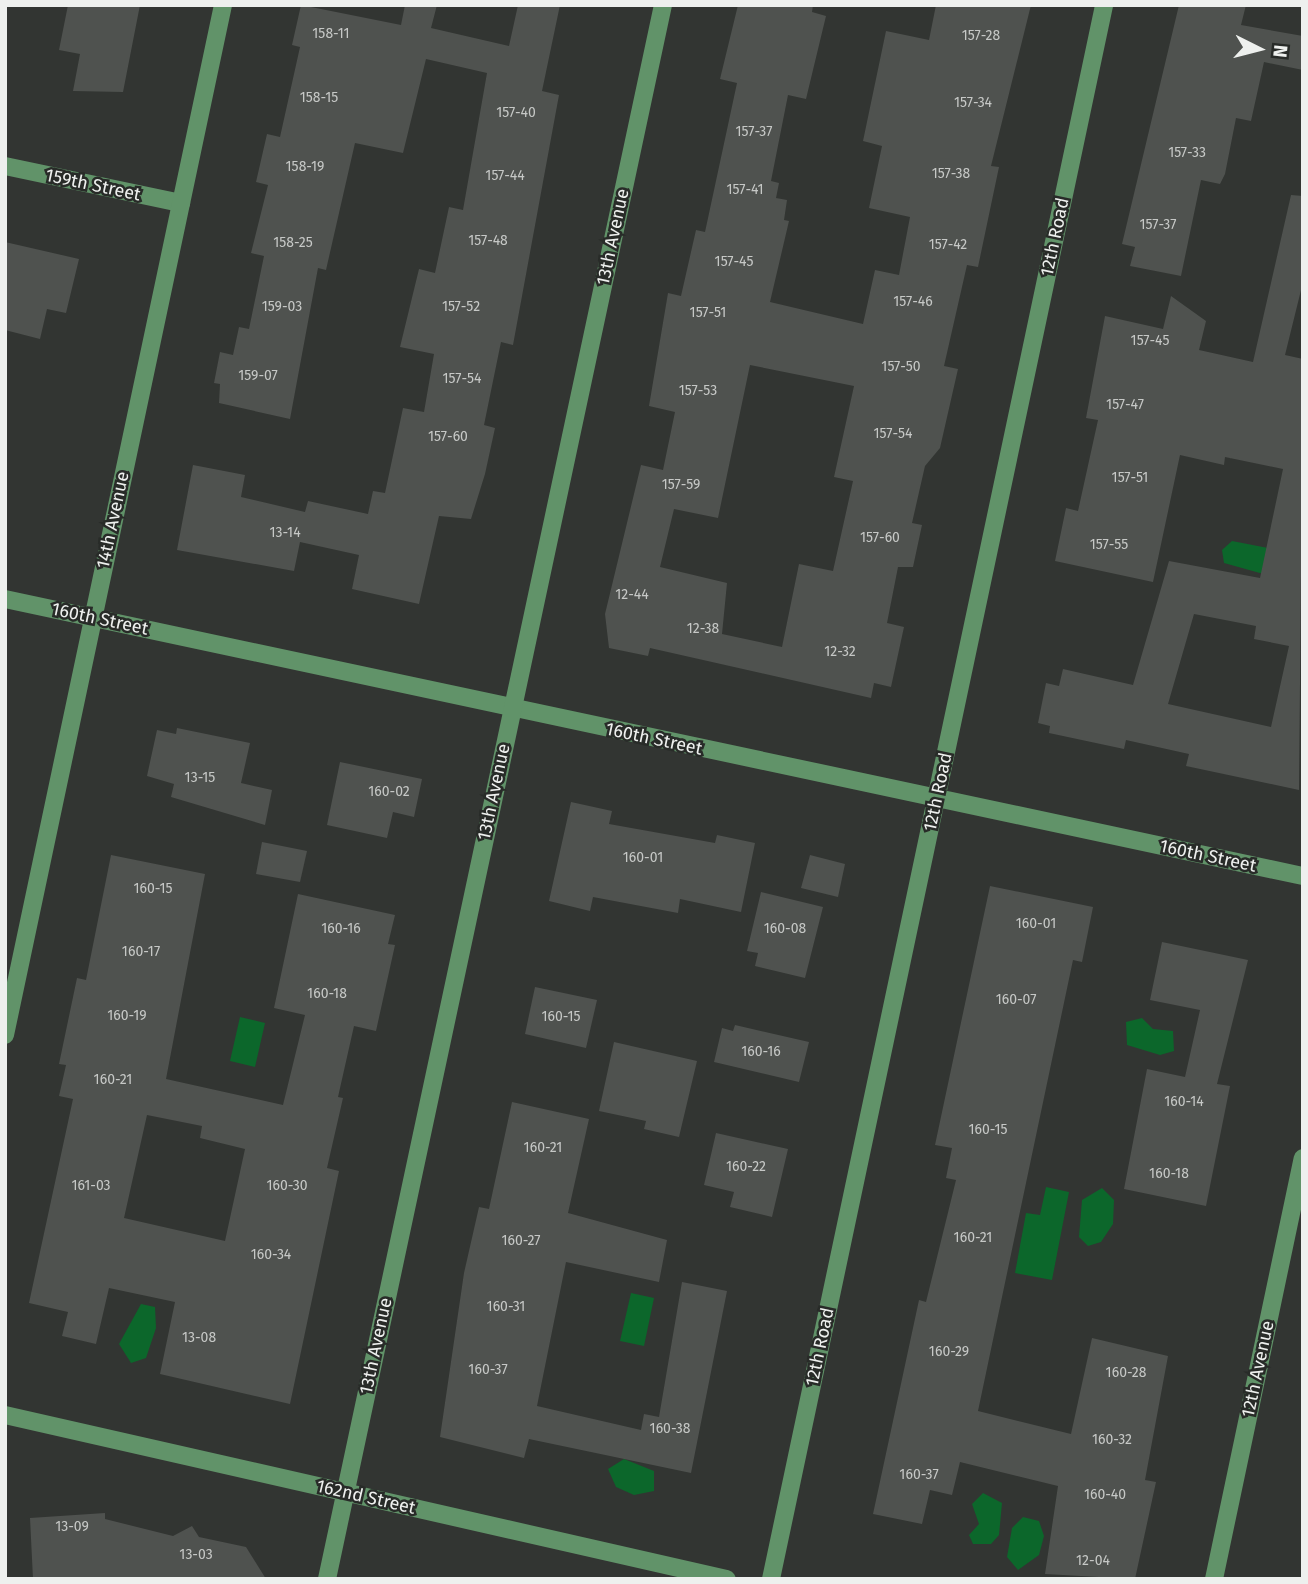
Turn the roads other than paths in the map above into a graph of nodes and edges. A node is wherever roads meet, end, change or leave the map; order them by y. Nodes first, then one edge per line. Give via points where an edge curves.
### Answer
1 (223, 5) edge
2 (663, 5) edge
3 (1104, 5) edge
4 (5, 166) edge
5 (181, 203) junction
6 (5, 598) edge
7 (93, 617) junction
8 (512, 709) junction
9 (936, 799) junction
10 (1303, 876) edge
11 (5, 1035) edge
12 (1303, 1158) edge
13 (5, 1415) edge
14 (345, 1493) junction
15 (327, 1579) edge
16 (727, 1579) edge
17 (771, 1579) edge
18 (1214, 1579) edge

1 - 5 street, 14th Avenue
2 - 8 street, 13th Avenue
3 - 9 street, 12th Road
4 - 5 street, 159th Street
5 - 7 street, 14th Avenue
6 - 7 street, 160th Street
7 - 8 street, 160th Street
7 - 11 street, 14th Avenue
8 - 9 street, 160th Street
8 - 14 street, 13th Avenue
9 - 10 street, 160th Street
9 - 17 street, 12th Road
12 - 18 street, 12th Avenue
13 - 14 street, 162nd Street
14 - 15 street, 13th Avenue
14 - 16 street, 162nd Street

